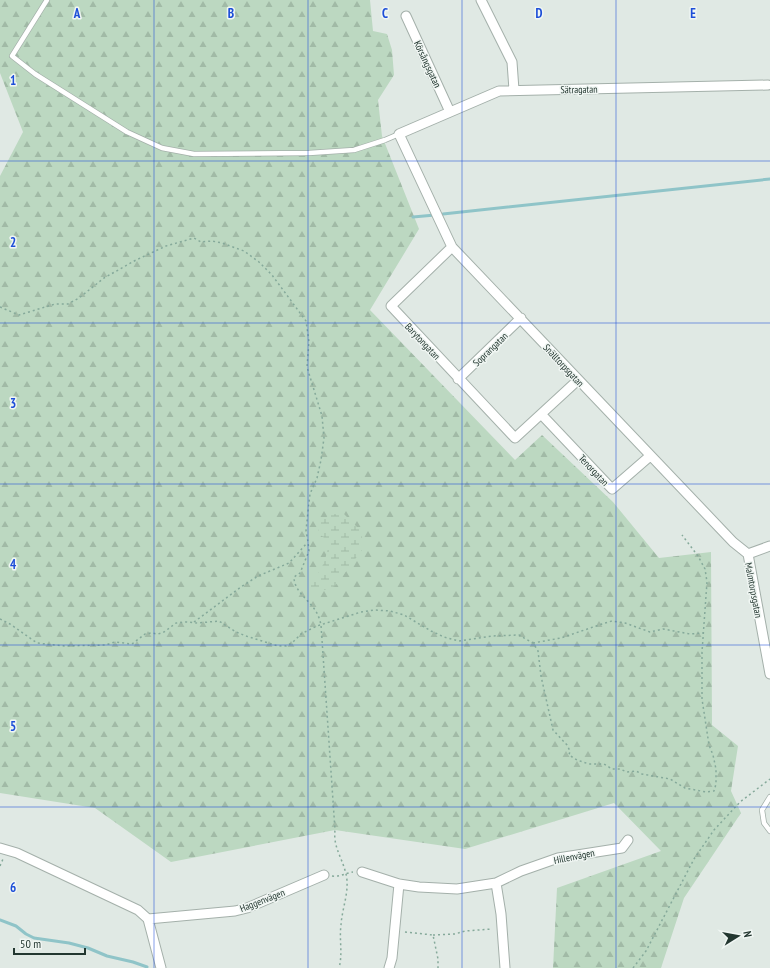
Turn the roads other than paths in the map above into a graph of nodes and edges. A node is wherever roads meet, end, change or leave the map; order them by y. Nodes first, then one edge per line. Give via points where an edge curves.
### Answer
1 (47, 0) edge
2 (481, 0) edge
3 (406, 16) dead end
4 (769, 84) edge
5 (514, 90) junction
6 (450, 112) junction
7 (399, 134) junction
8 (452, 247) junction
9 (521, 318) junction
10 (458, 379) junction
11 (578, 380) junction
12 (541, 414) junction
13 (650, 456) junction
14 (770, 546) edge
15 (748, 554) junction
16 (770, 674) edge
17 (770, 797) edge
18 (770, 831) edge
19 (628, 840) dead end
20 (0, 848) edge
21 (362, 872) road end
22 (324, 874) road end
23 (496, 883) junction
24 (399, 884) junction
25 (148, 919) junction
26 (161, 968) edge
27 (389, 968) edge
28 (505, 968) edge

1 - 7 lane via 12,56 35,74 127,132 162,148 194,154 316,153 354,150
2 - 5 street via 512,62
3 - 6 street, Körsångsgatan
4 - 5 street, Sätragatan
5 - 6 street, Sätragatan via 499,90
6 - 7 street, Sätragatan
7 - 8 street, Snälltorpsgatan
8 - 9 street, Snälltorpsgatan
8 - 10 street, Barytongatan via 391,306
9 - 10 street, Soprangatan
9 - 11 street, Snälltorpsgatan
10 - 12 street, Barytongatan via 515,438
11 - 12 street
11 - 13 street, Snälltorpsgatan
12 - 13 street, Tenorgatan via 612,489
13 - 15 street, Snälltorpsgatan via 733,542
14 - 15 street
15 - 16 street, Malmtorpsgatan
17 - 18 lane via 762,810 764,823
19 - 23 street, Hillenvägen via 622,848 558,858
20 - 25 street via 17,853 138,910
21 - 24 street, Hillenvägen
22 - 25 street, Haggenvägen via 247,908
23 - 24 street, Hillenvägen via 456,890
23 - 28 street
24 - 27 street
25 - 26 street

